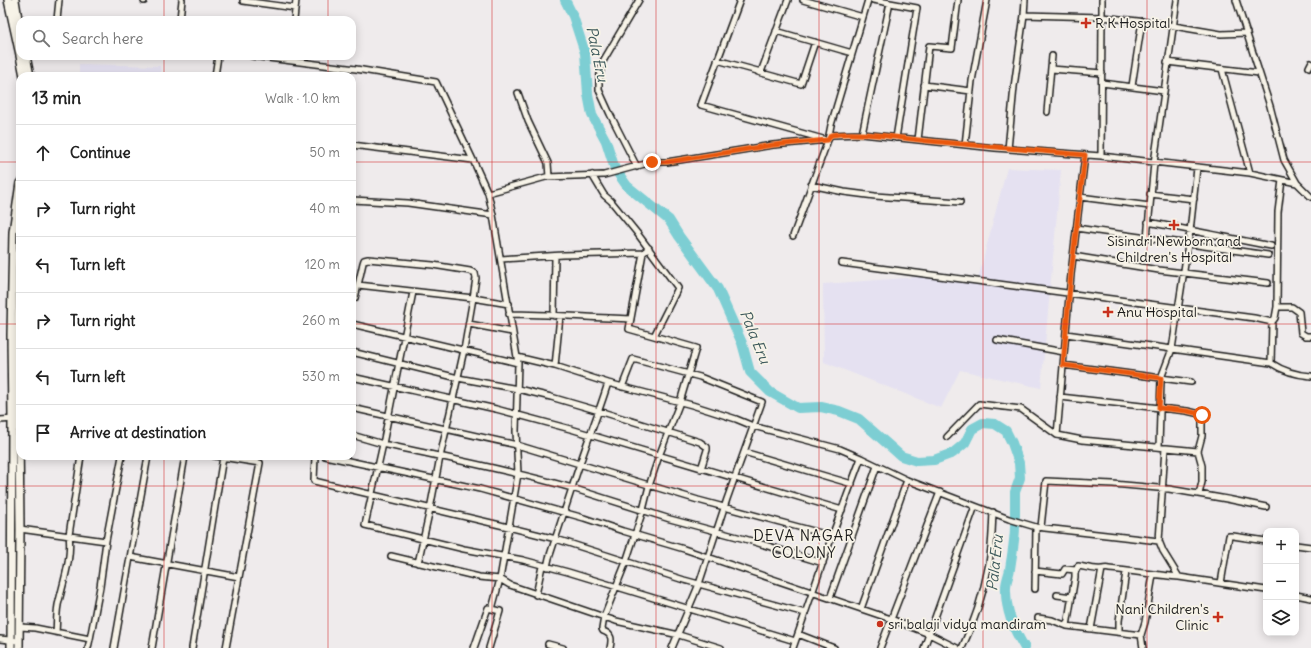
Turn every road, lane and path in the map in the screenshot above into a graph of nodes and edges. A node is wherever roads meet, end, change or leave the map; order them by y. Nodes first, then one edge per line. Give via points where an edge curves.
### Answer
1 (8, 0) edge
2 (15, 0) edge
3 (59, 0) edge
4 (182, 0) edge
5 (296, 0) edge
6 (639, 0) edge
7 (740, 0) edge
8 (788, 0) edge
9 (803, 0) edge
10 (868, 0) edge
11 (873, 0) edge
12 (958, 0) edge
13 (987, 0) edge
14 (1025, 0) edge
15 (1102, 0) edge
16 (1176, 0) edge
17 (1233, 0) edge
18 (1236, 0) edge
19 (243, 2) dead end
20 (821, 2) edge
21 (890, 4) junction
22 (295, 8) junction
23 (1024, 15) junction
24 (17, 16) edge
25 (57, 16) edge
26 (180, 16) edge
27 (294, 16) edge
28 (863, 17) junction
29 (1102, 17) junction
30 (1142, 21) junction
31 (16, 24) edge
32 (1173, 26) junction
33 (776, 31) junction
34 (1247, 33) junction
35 (815, 42) junction
36 (852, 53) junction
37 (1052, 56) dead end
38 (21, 60) edge
39 (27, 60) edge
40 (217, 60) edge
41 (301, 60) edge
42 (717, 60) junction
43 (1167, 62) junction
44 (1051, 69) junction
45 (1222, 69) junction
46 (757, 71) junction
47 (23, 72) edge
48 (29, 72) edge
49 (216, 72) edge
50 (1102, 73) junction
51 (1260, 73) junction
52 (1102, 83) junction
53 (924, 85) junction
54 (1132, 86) junction
55 (971, 91) junction
56 (1164, 91) junction
57 (518, 93) dead end
58 (1047, 112) dead end
59 (862, 134) junction
60 (896, 138) junction
61 (828, 140) junction
62 (918, 140) junction
63 (356, 145) edge
64 (966, 145) junction
65 (1008, 149) junction
66 (1085, 155) junction
67 (1101, 156) junction
68 (473, 160) junction
69 (1154, 163) junction
70 (637, 167) junction
71 (1197, 168) junction
72 (1250, 173) junction
73 (592, 175) junction
74 (549, 177) junction
75 (1282, 180) junction
76 (1297, 183) junction
77 (812, 185) junction
78 (488, 193) junction
79 (1150, 194) junction
80 (1080, 197) junction
81 (1311, 197) edge
82 (1194, 199) junction
83 (356, 200) edge
84 (960, 202) dead end
85 (1150, 206) junction
86 (16, 211) edge
87 (493, 215) junction
88 (1148, 222) junction
89 (1076, 228) junction
90 (1190, 230) junction
91 (793, 236) dead end
92 (1147, 238) junction
93 (1188, 244) junction
94 (1271, 246) dead end
95 (649, 248) junction
96 (642, 253) junction
97 (1268, 255) dead end
98 (555, 256) junction
99 (1073, 256) junction
100 (501, 259) junction
101 (842, 263) dead end
102 (1184, 273) junction
103 (1268, 283) dead end
104 (358, 285) junction
105 (413, 292) junction
106 (1069, 294) junction
107 (356, 298) edge
108 (473, 298) junction
109 (509, 304) junction
110 (1277, 307) junction
111 (1178, 308) junction
112 (509, 314) junction
113 (554, 316) junction
114 (560, 316) junction
115 (631, 319) junction
116 (1272, 322) junction
117 (469, 324) junction
118 (356, 325) edge
119 (512, 332) junction
120 (1066, 334) junction
121 (404, 336) junction
122 (654, 336) junction
123 (1311, 336) edge
124 (997, 340) dead end
125 (1172, 349) junction
126 (464, 350) junction
127 (1064, 352) junction
128 (356, 353) edge
129 (517, 360) junction
130 (1271, 363) junction
131 (399, 364) junction
132 (1063, 365) junction
133 (555, 366) junction
134 (687, 374) junction
135 (1311, 376) edge
136 (356, 378) edge
137 (458, 378) junction
138 (1161, 378) junction
139 (1191, 382) dead end
140 (608, 383) junction
141 (395, 387) junction
142 (622, 387) junction
143 (518, 389) junction
144 (1060, 397) junction
145 (453, 400) junction
146 (680, 402) junction
147 (16, 405) edge
148 (1159, 408) junction
149 (356, 409) edge
150 (599, 411) junction
151 (517, 415) junction
152 (388, 416) junction
153 (16, 419) edge
154 (0, 420) edge
155 (753, 426) junction
156 (447, 430) junction
157 (668, 432) junction
158 (591, 435) junction
159 (1057, 435) junction
160 (356, 436) edge
161 (947, 437) dead end
162 (382, 444) junction
163 (517, 445) junction
164 (1162, 448) junction
165 (1198, 450) junction
166 (744, 452) junction
167 (659, 456) junction
168 (440, 457) junction
169 (860, 458) junction
170 (17, 460) edge
171 (18, 460) edge
172 (80, 460) edge
173 (121, 460) edge
174 (147, 460) edge
175 (185, 460) edge
176 (222, 460) edge
177 (242, 460) edge
178 (315, 460) edge
179 (343, 460) edge
180 (579, 463) junction
181 (877, 466) junction
182 (378, 468) junction
183 (701, 469) junction
184 (518, 474) junction
185 (734, 478) junction
186 (436, 479) junction
187 (907, 480) junction
188 (852, 484) junction
189 (649, 486) junction
190 (572, 488) junction
191 (1163, 488) junction
192 (940, 492) junction
193 (372, 494) junction
194 (1199, 494) junction
195 (513, 499) junction
196 (975, 506) junction
197 (724, 507) junction
198 (1266, 507) dead end
199 (430, 509) junction
200 (643, 510) junction
201 (842, 510) junction
202 (993, 512) junction
203 (564, 513) junction
204 (1039, 527) junction
205 (509, 528) junction
206 (20, 529) junction
207 (717, 532) junction
208 (69, 535) junction
209 (634, 535) junction
210 (832, 536) junction
211 (556, 539) junction
212 (423, 540) junction
213 (106, 541) junction
214 (1159, 541) junction
215 (1263, 541) edge
216 (1299, 545) edge
217 (1311, 547) edge
218 (391, 556) dead end
219 (130, 557) junction
220 (503, 557) junction
221 (707, 557) junction
222 (626, 562) junction
223 (166, 563) junction
224 (418, 563) junction
225 (823, 564) junction
226 (544, 566) junction
227 (1102, 569) junction
228 (204, 570) junction
229 (1076, 570) junction
230 (1036, 571) junction
231 (1126, 572) junction
232 (1153, 575) junction
233 (239, 577) junction
234 (1179, 577) junction
235 (500, 579) junction
236 (1221, 582) junction
237 (699, 584) junction
238 (615, 587) junction
239 (1035, 589) dead end
240 (1263, 589) edge
241 (812, 592) junction
242 (536, 594) junction
243 (1057, 595) dead end
244 (1299, 596) edge
245 (830, 598) junction
246 (1072, 598) junction
247 (1311, 598) edge
248 (690, 608) junction
249 (492, 609) junction
250 (861, 609) junction
251 (805, 613) junction
252 (604, 618) junction
253 (1038, 618) dead end
254 (891, 619) junction
255 (1067, 626) junction
256 (20, 627) junction
257 (1091, 629) junction
258 (56, 632) junction
259 (1119, 632) junction
260 (798, 634) junction
261 (929, 634) junction
262 (678, 635) junction
263 (1142, 635) junction
264 (90, 638) junction
265 (0, 639) edge
266 (795, 641) junction
267 (15, 644) edge
268 (548, 644) dead end
269 (88, 648) edge
270 (114, 648) edge
271 (152, 648) edge
272 (192, 648) edge
273 (226, 648) edge
274 (474, 648) edge
275 (489, 648) edge
276 (563, 648) edge
277 (610, 648) edge
278 (672, 648) edge
279 (721, 648) edge
280 (793, 648) edge
281 (834, 648) edge
282 (880, 648) edge
283 (924, 648) edge
284 (957, 648) edge
285 (962, 648) edge
286 (1143, 648) edge

1 - 31 street
2 - 24 street
3 - 25 street
4 - 26 street
5 - 22 street
6 - 70 street via 602,63 599,80 599,90
7 - 42 street
8 - 33 street
9 - 20 street
10 - 28 street
11 - 21 street
12 - 53 street via 952,48 929,46
13 - 55 street
14 - 23 street
15 - 29 street
16 - 32 street
17 - 18 street
18 - 34 street
19 - 22 street
20 - 28 street
21 - 59 street
21 - 60 street via 917,8
22 - 27 street
23 - 29 street
23 - 65 street
28 - 36 street
29 - 30 street
29 - 50 street
30 - 32 street
30 - 54 street
32 - 34 street via 1221,34
32 - 43 street
33 - 35 street
33 - 46 street via 761,72
34 - 51 street
35 - 36 street
35 - 46 street via 801,84
36 - 61 street
37 - 44 street
38 - 47 street
39 - 48 street
40 - 49 street
41 - 68 street via 436,82
42 - 46 street
42 - 61 street via 701,105
43 - 45 street
43 - 56 street
44 - 50 street
44 - 58 street
45 - 51 street
45 - 72 street
50 - 52 street
51 - 76 street via 1284,160
52 - 54 street
52 - 67 street
53 - 55 street
53 - 62 street
54 - 56 street
55 - 64 street
56 - 69 street
57 - 74 street via 548,162
59 - 60 street
59 - 61 street via 831,135
60 - 62 street
61 - 70 street via 652,162
61 - 77 street
62 - 64 street
63 - 68 street
64 - 65 street
65 - 66 street
66 - 67 street
66 - 80 street
67 - 69 street
68 - 78 street
69 - 71 street
69 - 79 street
70 - 73 street via 604,175
71 - 72 street
71 - 82 street
72 - 75 street
73 - 74 street
73 - 95 street via 604,195
74 - 78 street
75 - 76 street
75 - 110 street via 1278,212
76 - 81 street
77 - 84 street via 876,196
77 - 91 street
78 - 87 street
79 - 82 street
79 - 85 street
80 - 85 street
80 - 89 street
82 - 90 street
83 - 87 street via 408,203
85 - 88 street
86 - 147 street via 13,232 11,335
87 - 100 street
88 - 90 street
88 - 92 street
89 - 92 street
89 - 99 street
90 - 93 street
90 - 94 street
92 - 93 street
93 - 97 street
93 - 102 street
95 - 96 street
95 - 122 street via 678,288
96 - 98 street
96 - 115 street
98 - 100 street
98 - 113 street
99 - 102 street
99 - 106 street
100 - 109 street
101 - 106 street
102 - 103 street
102 - 111 street
104 - 105 street
104 - 107 street
104 - 108 street via 364,260 418,264 475,273
105 - 108 street
105 - 121 street
106 - 111 street
106 - 120 street
108 - 109 street
108 - 117 street
109 - 112 street
110 - 116 street
110 - 123 street via 1292,307 1299,312 1301,333
111 - 116 street
111 - 125 street
112 - 113 street
112 - 119 street
113 - 114 street
114 - 115 street
114 - 133 street
115 - 122 street via 629,329
116 - 130 street
117 - 119 street
117 - 126 street
118 - 121 street
119 - 129 street
120 - 125 street
120 - 127 street
121 - 126 street
121 - 131 street
122 - 134 street via 696,348
124 - 127 street
125 - 130 street
125 - 138 street
126 - 129 street
126 - 137 street
127 - 132 street
128 - 131 street
129 - 133 street
129 - 143 street
130 - 135 street via 1280,369
131 - 137 street
131 - 141 street
132 - 138 street
132 - 144 street
133 - 140 street
134 - 142 street via 633,359
134 - 146 street
134 - 155 street via 762,402
136 - 141 street
137 - 143 street
137 - 145 street
138 - 139 street
138 - 148 street
140 - 142 street
140 - 150 street
141 - 145 street
141 - 152 street
142 - 146 street
143 - 150 street
143 - 151 street
144 - 148 street
144 - 159 street
145 - 151 street
145 - 156 street
146 - 155 street
146 - 157 street
148 - 164 street
148 - 165 street via 1202,415 1202,436
149 - 152 street
150 - 157 street
150 - 158 street
151 - 158 street
151 - 163 street
152 - 156 street
152 - 162 street
153 - 154 street
155 - 166 street
155 - 169 street via 840,449
156 - 163 street
156 - 168 street
157 - 167 street
157 - 183 street via 707,446
158 - 167 street
158 - 180 street
159 - 161 street via 1021,409 980,404
159 - 164 street
160 - 162 street
162 - 168 street
162 - 182 street
163 - 180 street
163 - 184 street
164 - 165 street
164 - 191 street
165 - 194 street via 1202,466
166 - 185 street
166 - 188 street
167 - 183 street
167 - 189 street
168 - 184 street
168 - 186 street
169 - 181 street
169 - 188 street
170 - 267 street
171 - 206 street
172 - 208 street
173 - 213 street
174 - 219 street
175 - 223 street
176 - 228 street
177 - 233 street via 260,463
178 - 193 street via 314,481
179 - 182 street
180 - 189 street
180 - 190 street
181 - 187 street
181 - 245 street
182 - 186 street
182 - 193 street
183 - 185 street
184 - 190 street
184 - 195 street
185 - 197 street
185 - 201 street
186 - 195 street
186 - 199 street
187 - 192 street
187 - 250 street
188 - 201 street
189 - 197 street
189 - 200 street
190 - 200 street
190 - 203 street
191 - 194 street
191 - 204 street via 1046,481
191 - 214 street
192 - 196 street
192 - 254 street
193 - 199 street
193 - 212 street via 365,525
194 - 198 street
195 - 203 street
195 - 205 street
196 - 202 street
196 - 261 street
197 - 207 street
197 - 210 street
199 - 205 street
199 - 212 street
200 - 207 street
200 - 209 street
201 - 210 street
202 - 204 street
202 - 285 street via 988,567
203 - 209 street
203 - 211 street
204 - 214 street
204 - 230 street
205 - 211 street
205 - 220 street
206 - 208 street
206 - 256 street
207 - 221 street
207 - 225 street
208 - 213 street
208 - 258 street via 68,558 58,602
209 - 221 street
209 - 222 street
210 - 225 street
211 - 222 street
211 - 226 street
212 - 220 street
212 - 224 street
213 - 264 street
214 - 234 street
215 - 236 street via 1229,536
216 - 217 street
218 - 224 street
219 - 223 street
219 - 270 street
220 - 226 street
220 - 235 street
221 - 237 street
221 - 241 street
222 - 237 street
222 - 238 street
223 - 228 street
223 - 271 street
224 - 235 street via 479,577
225 - 241 street
226 - 238 street
226 - 242 street
227 - 229 street via 1078,566
227 - 231 street
227 - 257 street
228 - 233 street
228 - 272 street
229 - 230 street via 1066,569 1062,574
229 - 246 street
230 - 239 street
231 - 232 street
231 - 259 street
232 - 234 street
232 - 263 street
233 - 273 street
234 - 236 street
235 - 242 street
235 - 249 street
236 - 240 street
237 - 248 street
237 - 251 street
238 - 248 street
238 - 252 street
241 - 245 street
241 - 251 street
242 - 252 street
243 - 246 street
244 - 247 street
245 - 250 street
246 - 255 street
248 - 262 street
248 - 266 street
249 - 274 street via 488,608
249 - 275 street via 500,611
250 - 254 street
251 - 260 street
252 - 262 street
252 - 277 street via 602,629 612,637
253 - 255 street
254 - 261 street
254 - 282 street
255 - 257 street
256 - 258 street
256 - 267 street
257 - 259 street
258 - 264 street
259 - 263 street
260 - 266 street
260 - 281 street
261 - 283 street
261 - 284 street
262 - 278 street
262 - 279 street
263 - 286 street
264 - 269 street
265 - 267 street
266 - 280 street
268 - 276 street

